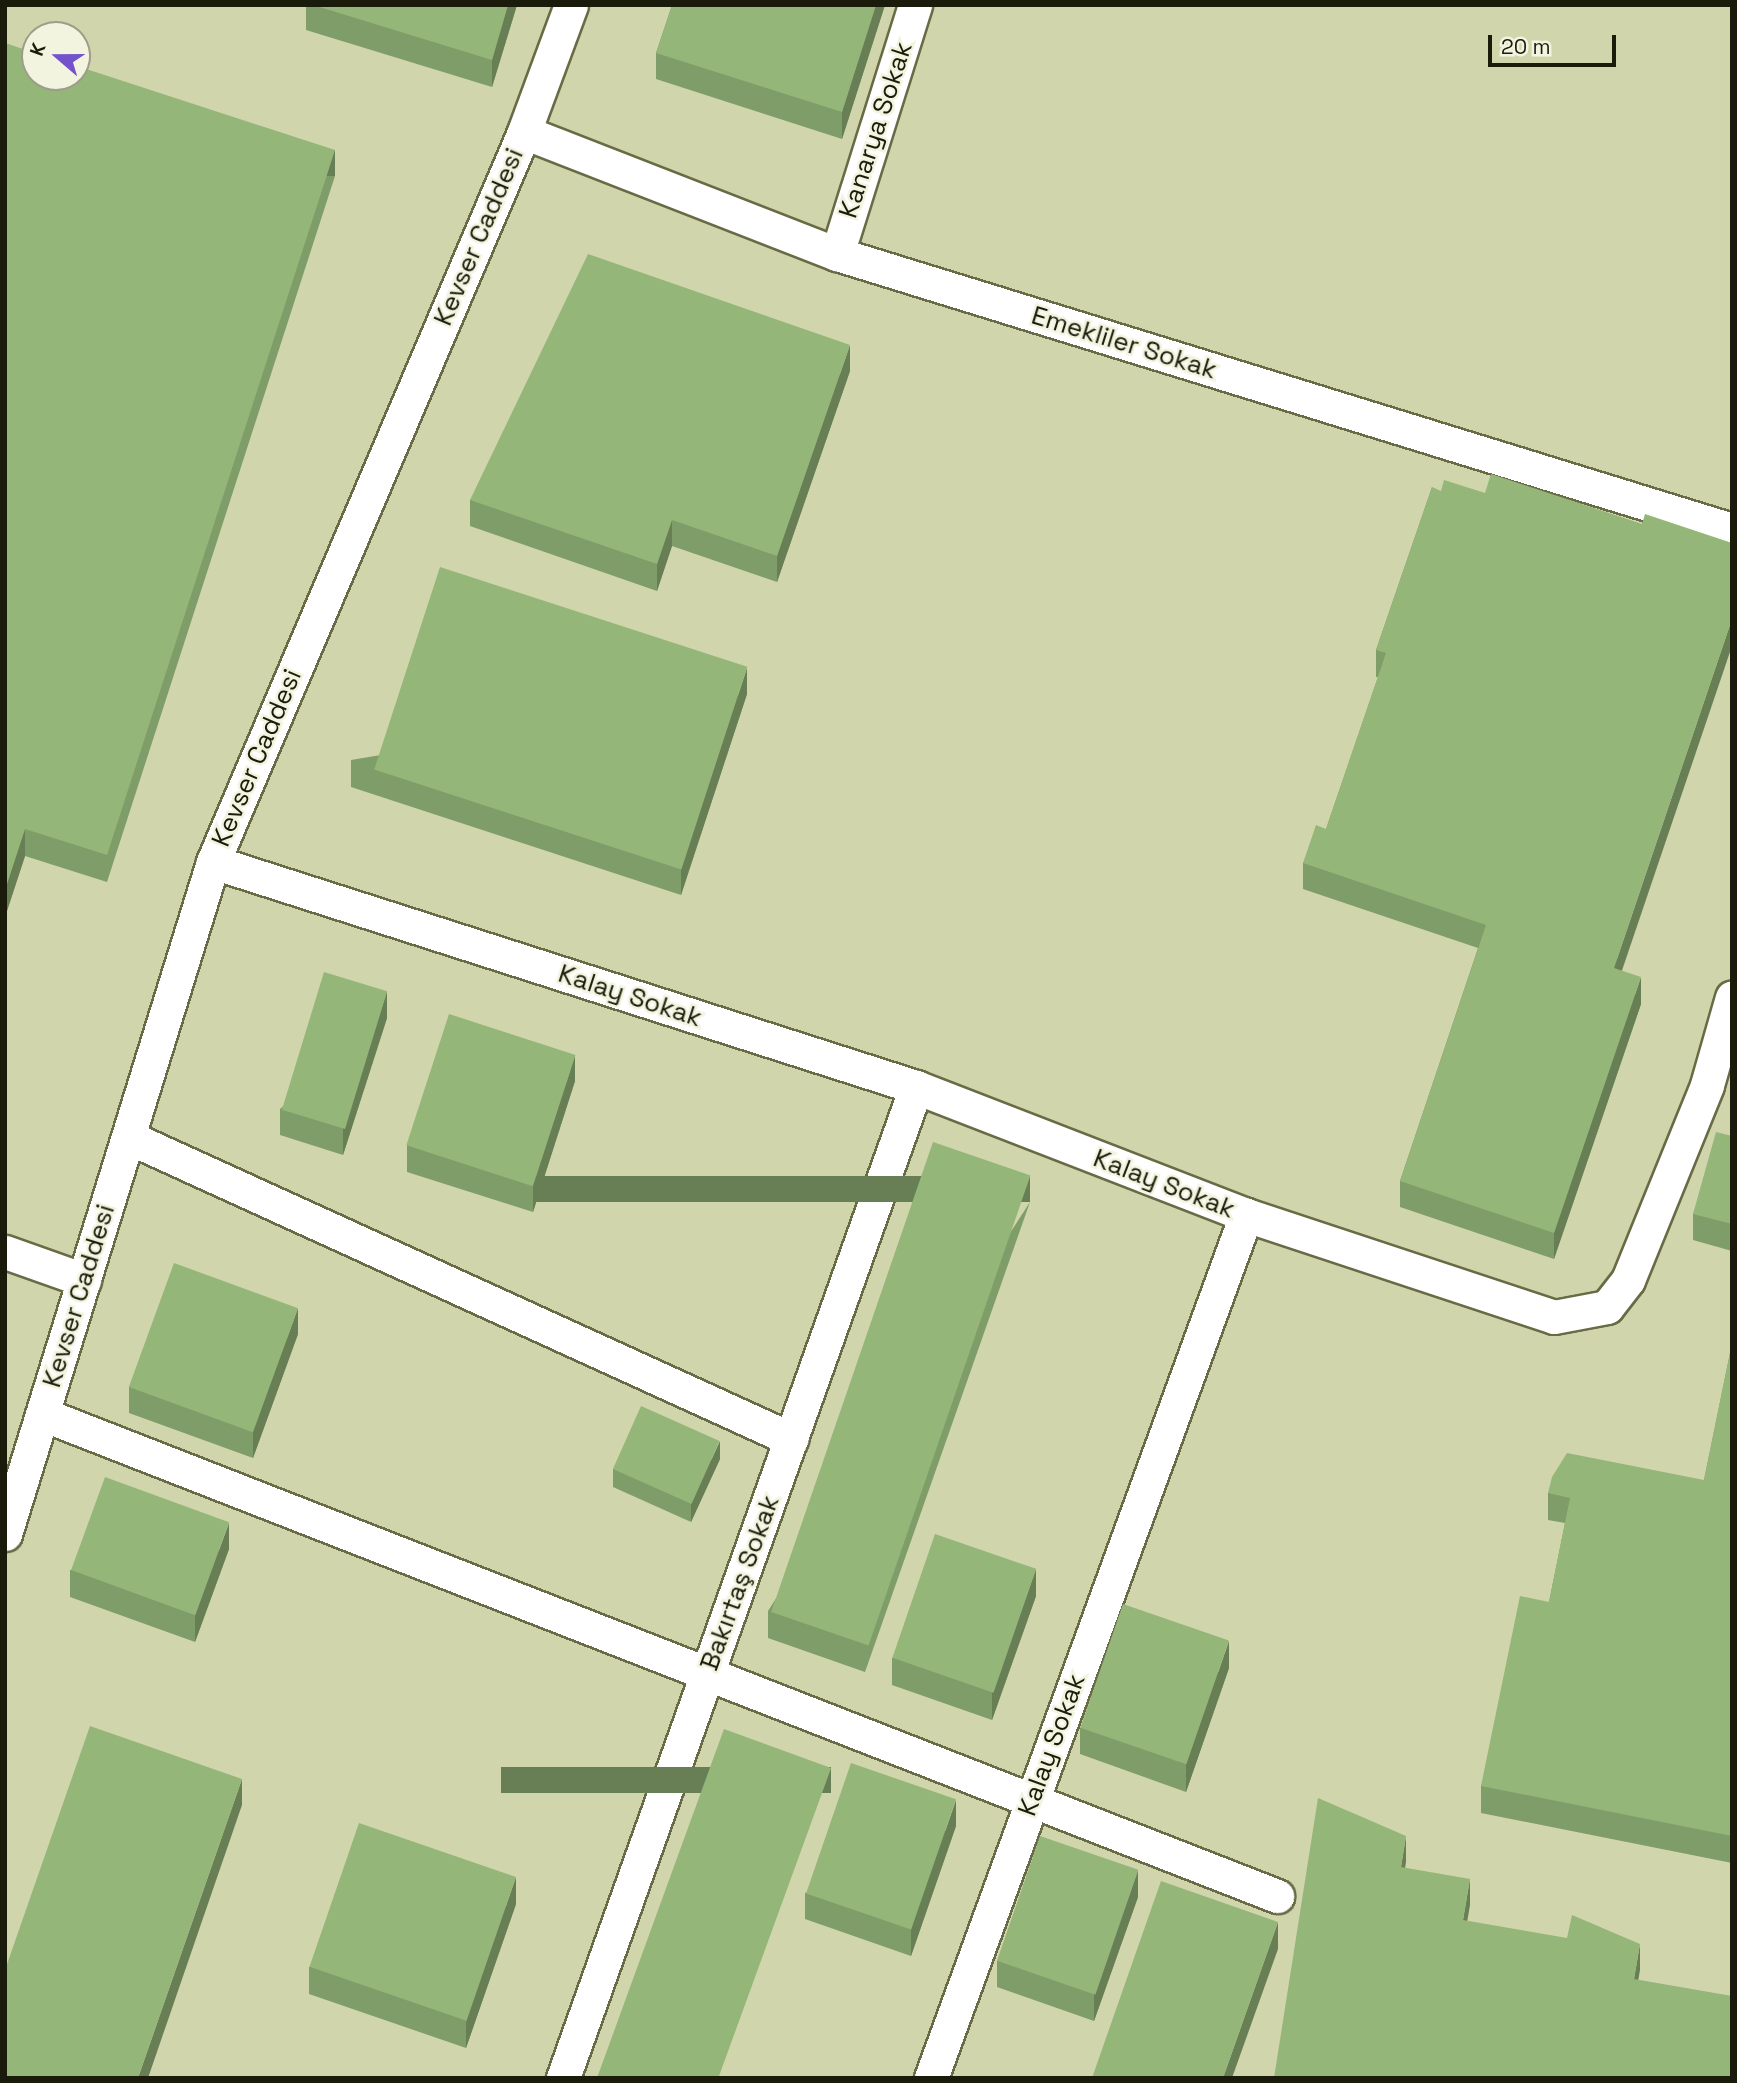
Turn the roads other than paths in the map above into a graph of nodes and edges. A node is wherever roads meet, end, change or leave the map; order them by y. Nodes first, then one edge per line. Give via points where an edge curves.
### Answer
1 (571, 5) edge
2 (915, 5) edge
3 (524, 132) junction
4 (836, 254) junction
5 (1732, 530) edge
6 (213, 862) junction
7 (1732, 997) edge
8 (916, 1087) junction
9 (128, 1137) junction
10 (1246, 1215) junction
11 (5, 1252) edge
12 (84, 1280) junction
13 (42, 1414) junction
14 (791, 1439) junction
15 (5, 1534) edge
16 (707, 1674) junction
17 (1032, 1800) junction
18 (1277, 1896) dead end
19 (563, 2078) edge
20 (931, 2078) edge

1 - 3 street, Kevser Caddesi
2 - 4 street, Kanarya Sokak
3 - 4 street, Emekliler Sokak
3 - 6 street, Kevser Caddesi
4 - 5 street, Emekliler Sokak
6 - 8 street, Kalay Sokak
6 - 9 street, Kevser Caddesi
7 - 10 street via 1702,1097 1628,1280 1607,1307 1554,1317
8 - 10 street, Kalay Sokak
8 - 14 street, Bakırtaş Sokak
9 - 12 street, Kevser Caddesi
9 - 14 street
10 - 17 street, Kalay Sokak
11 - 12 street
12 - 13 street, Kevser Caddesi
13 - 15 street, Kevser Caddesi
13 - 16 street
14 - 16 street, Bakırtaş Sokak
16 - 17 street
16 - 19 street, Bakırtaş Sokak
17 - 18 street
17 - 20 street, Kalay Sokak

